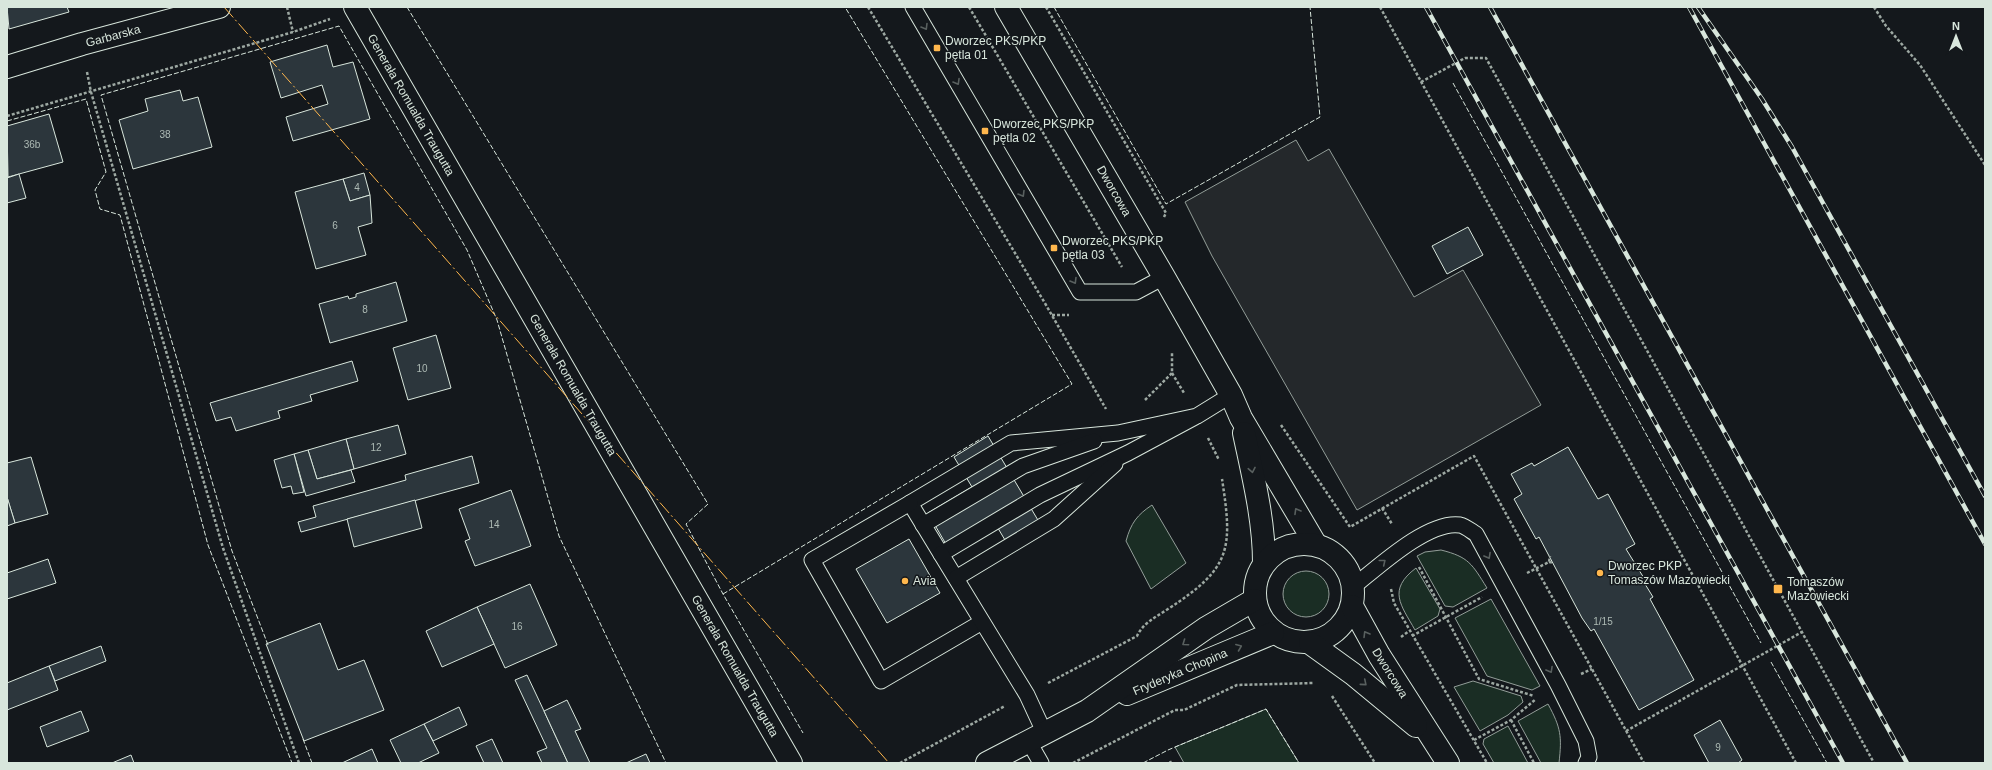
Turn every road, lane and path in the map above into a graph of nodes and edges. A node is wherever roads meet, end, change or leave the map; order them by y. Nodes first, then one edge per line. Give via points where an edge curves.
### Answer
1 (219, 7) edge
2 (287, 7) edge
3 (868, 7) edge
4 (913, 7) edge
5 (969, 7) edge
6 (1006, 7) edge
7 (1380, 7) edge
8 (1874, 7) edge
9 (355, 8) edge
10 (293, 32) junction
11 (82, 44) junction
12 (7, 67) edge
13 (1421, 82) junction
14 (91, 92) junction
15 (7, 116) edge
16 (1985, 165) edge
17 (1164, 277) junction
18 (1136, 292) junction
19 (1170, 348) dead end
20 (1172, 372) junction
21 (1231, 395) junction
22 (1144, 400) dead end
23 (1106, 410) dead end
24 (1197, 416) junction
25 (1241, 418) junction
26 (1118, 433) junction
27 (1128, 453) junction
28 (1220, 462) dead end
29 (1222, 476) dead end
30 (910, 503) junction
31 (1382, 508) dead end
32 (923, 525) junction
33 (1316, 545) junction
34 (1405, 545) junction
35 (941, 554) junction
36 (1549, 562) dead end
37 (1264, 563) junction
38 (1554, 563) dead end
39 (956, 578) junction
40 (1391, 588) dead end
41 (1352, 596) junction
42 (1254, 600) junction
43 (982, 622) junction
44 (1802, 632) junction
45 (1273, 633) junction
46 (1137, 636) dead end
47 (1310, 643) junction
48 (1743, 666) junction
49 (1592, 669) dead end
50 (1317, 683) dead end
51 (1558, 685) junction
52 (1330, 693) dead end
53 (1087, 711) junction
54 (1511, 720) junction
55 (1626, 731) dead end
56 (1037, 738) junction
57 (1431, 739) junction
58 (1474, 740) junction
59 (299, 763) edge
60 (792, 763) edge
61 (987, 763) edge
62 (1041, 763) edge
63 (1073, 763) edge
64 (1375, 763) edge
65 (1448, 763) edge
66 (1487, 763) edge
67 (1534, 763) edge
68 (1586, 763) edge
69 (1796, 763) edge
70 (1874, 763) edge

1 - 11 street, Garbarska
2 - 10 path
3 - 23 path
4 -> 18 lane via 1080,292
5 - 18 path
6 - 17 street, Dworcowa
7 - 13 path
8 - 16 path via 1886,26 1920,65
9 - 10 path
9 - 60 street, Generała Romualda Traugutta
10 - 14 path
11 - 12 street, Garbarska
11 - 14 path
13 - 44 path via 1465,58 1486,58
13 - 48 path
14 - 15 path
14 - 59 path via 223,548
17 - 18 lane
17 - 21 street, Dworcowa
19 - 20 path via 1173,355
20 - 22 path
20 - 24 path
21 - 24 lane
21 - 25 street, Dworcowa
24 - 26 lane
24 - 27 lane
24 - 28 path
33 -> 25 street, Dworcowa
25 -> 37 street, Dworcowa via 1260,509
26 - 30 lane via 1011,443
26 - 32 lane via 1023,466
27 - 35 lane via 1040,495
27 - 39 lane via 1054,519
29 - 46 path via 1228,519 1226,549 1219,566 1189,596 1142,626
30 - 32 lane
30 - 43 lane via 812,560 881,681
31 - 34 path
32 - 35 lane
33 - 37 street via 1297,544 1279,550
33 - 41 street via 1334,554 1347,568
41 -> 34 lane
34 -> 51 lane via 1444,526 1461,525 1476,534
34 - 54 path via 1444,611 1479,679 1539,697
35 - 39 lane
36 - 38 path
37 - 42 street via 1255,581
39 - 43 lane
40 - 58 path via 1394,603
41 - 47 street via 1343,623 1328,636
57 -> 41 street, Dworcowa via 1364,630
42 - 45 street via 1260,618
42 -> 53 street, Fryderyka Chopina via 1206,628
43 - 56 lane via 1027,695
44 - 48 path
44 - 70 path
45 - 47 street via 1291,641
53 -> 45 street, Fryderyka Chopina
47 -> 57 street, Dworcowa via 1354,674
48 - 55 path
48 - 69 path
49 - 51 path
50 - 63 path via 1237,685 1184,710 1175,710
51 - 68 lane via 1586,741 1589,757
52 - 64 path
53 - 56 street, Fryderyka Chopina
54 - 58 path
54 - 67 path
56 - 61 street, Fryderyka Chopina
56 - 62 lane
57 - 65 street, Dworcowa
58 - 66 path

